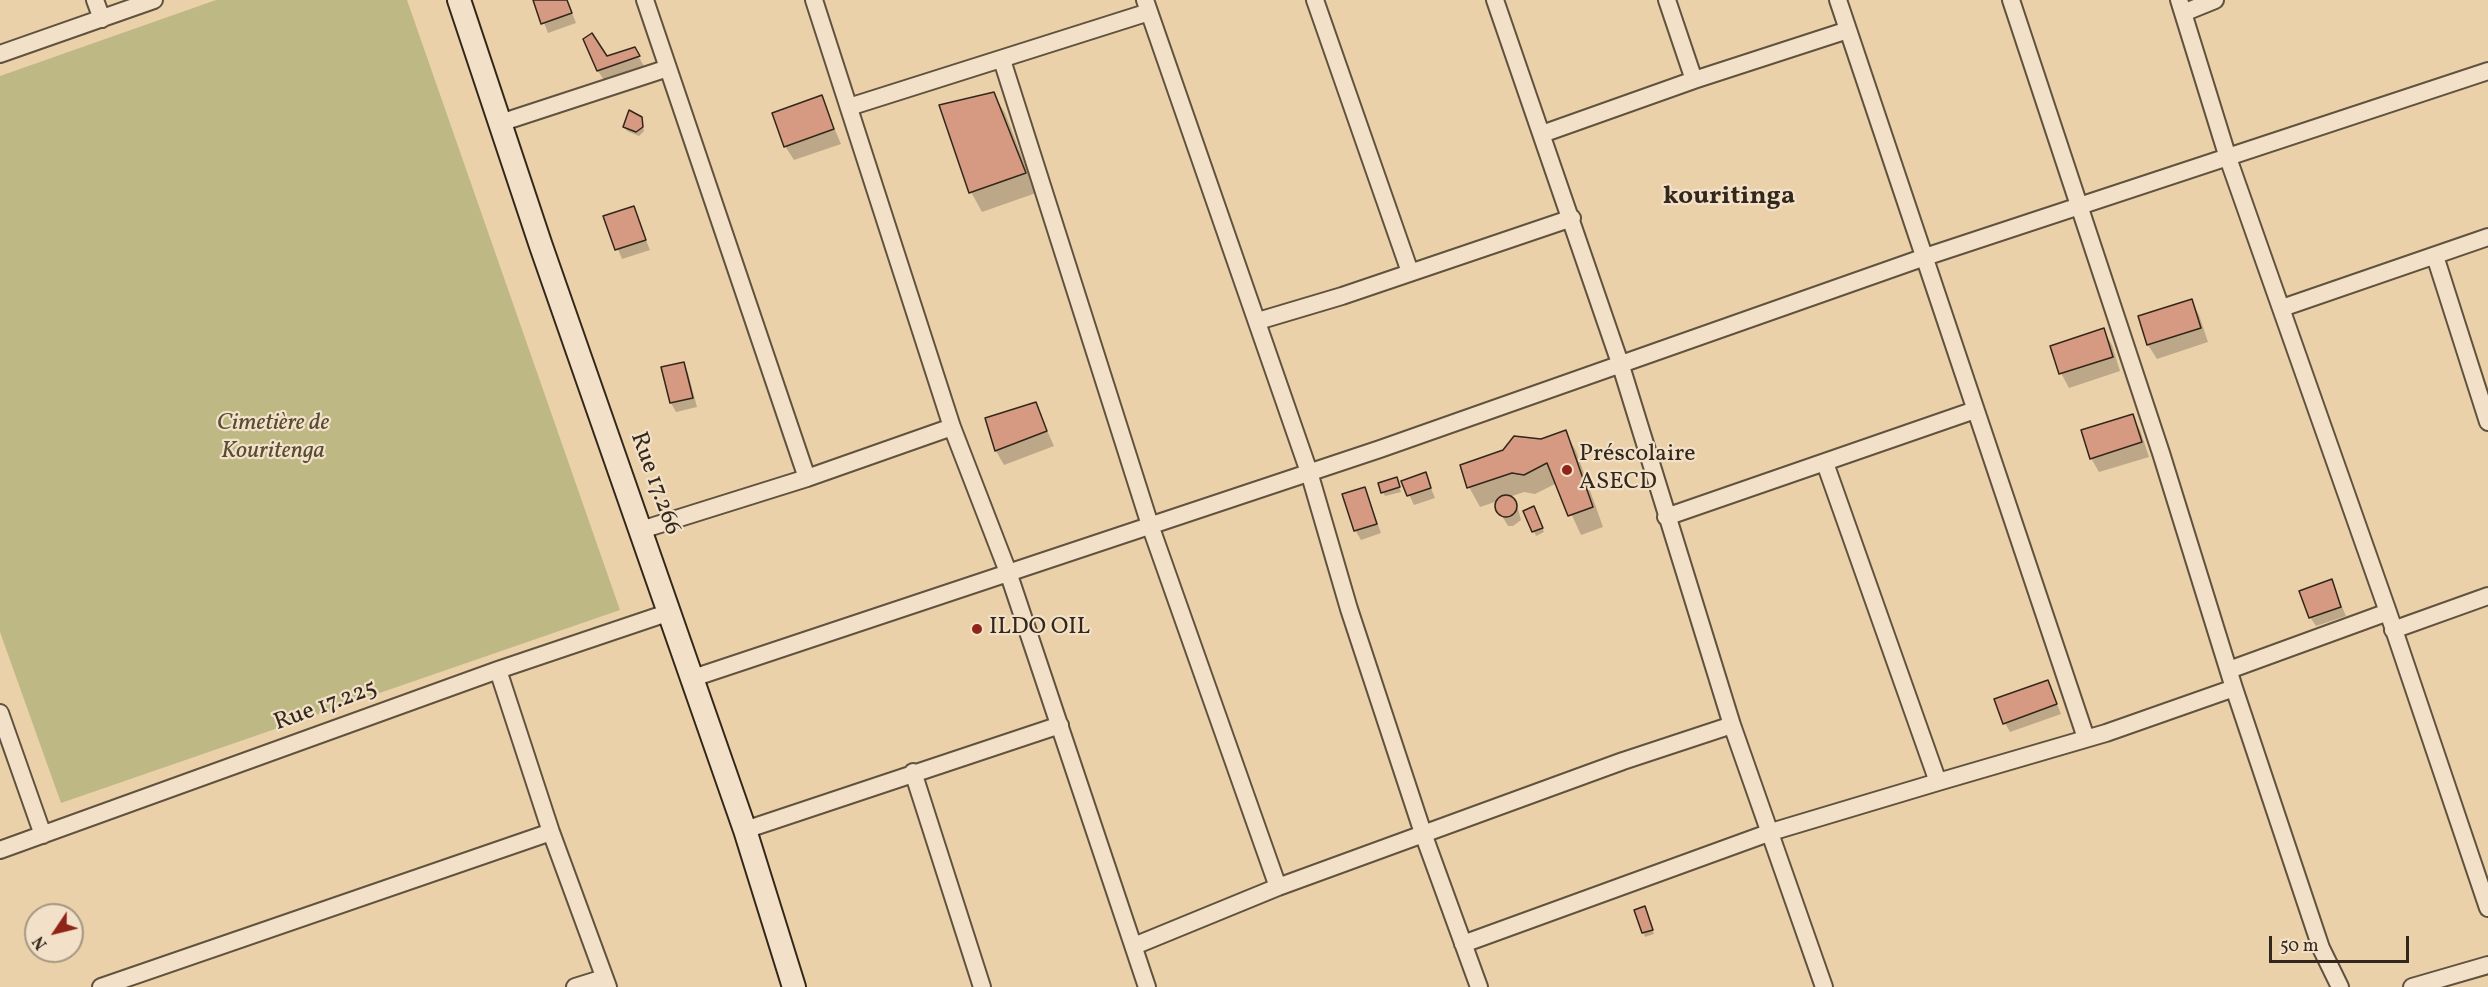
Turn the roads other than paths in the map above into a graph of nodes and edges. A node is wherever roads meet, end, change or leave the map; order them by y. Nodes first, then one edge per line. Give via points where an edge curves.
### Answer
1 (95, 0) edge
2 (154, 0) edge
3 (459, 0) edge
4 (645, 0) edge
5 (814, 0) edge
6 (1315, 0) edge
7 (1495, 0) edge
8 (1667, 0) edge
9 (1838, 0) edge
10 (2011, 0) edge
11 (2215, 0) edge
12 (1147, 6) edge
13 (2181, 7) edge
14 (102, 19) junction
15 (1848, 30) junction
16 (0, 54) edge
17 (1002, 60) junction
18 (668, 68) junction
19 (2488, 71) edge
20 (1694, 80) junction
21 (849, 107) junction
22 (500, 123) junction
23 (1542, 134) junction
24 (2228, 158) junction
25 (2080, 206) junction
26 (1572, 218) junction
27 (2488, 237) edge
28 (2435, 256) junction
29 (1925, 257) junction
30 (1410, 272) junction
31 (2282, 308) junction
32 (1258, 321) junction
33 (1621, 366) junction
34 (1975, 410) junction
35 (2488, 422) edge
36 (952, 427) junction
37 (1826, 463) junction
38 (1309, 472) junction
39 (807, 478) junction
40 (1666, 517) junction
41 (1150, 525) junction
42 (641, 530) junction
43 (1008, 572) junction
44 (2488, 596) edge
45 (670, 612) junction
46 (2388, 612) junction
47 (2393, 630) junction
48 (498, 670) junction
49 (2229, 670) junction
50 (693, 678) junction
51 (2234, 688) junction
52 (0, 713) edge
53 (1060, 724) junction
54 (1732, 725) junction
55 (2086, 738) junction
56 (913, 772) junction
57 (1938, 782) junction
58 (745, 830) junction
59 (551, 832) junction
60 (1772, 832) junction
61 (43, 835) junction
62 (1424, 836) junction
63 (0, 850) edge
64 (1278, 887) junction
65 (2488, 908) edge
66 (1463, 944) junction
67 (1134, 946) junction
68 (2488, 965) edge
69 (606, 982) edge
70 (100, 987) edge
71 (576, 987) edge
72 (794, 987) edge
73 (982, 987) edge
74 (1147, 987) edge
75 (1479, 987) edge
76 (1824, 987) edge
77 (2340, 987) edge
78 (2412, 987) edge

1 - 14 street
2 - 14 street
3 - 22 main road, Rue 17.266
4 - 18 street
5 - 21 street
6 - 30 street
7 - 23 street
8 - 20 street
9 - 15 street
10 - 25 street
11 - 13 street
12 - 17 street
12 - 32 street
13 - 24 street
14 - 16 street
15 - 20 street
15 - 29 street
17 - 21 street
17 - 41 street
18 - 22 street
18 - 39 street
19 - 24 street
20 - 23 street
21 - 36 street
22 - 42 main road, Rue 17.266
23 - 26 street
24 - 25 street
24 - 31 street
25 - 29 street
25 - 49 street
26 - 30 street
26 - 33 street
27 - 28 street
28 - 31 street
28 - 35 street
29 - 33 street
29 - 34 street
30 - 32 street
31 - 46 street
32 - 38 street
33 - 38 street
33 - 40 street
34 - 37 street
34 - 55 street
36 - 39 street
36 - 43 street
37 - 40 street
37 - 57 street
38 - 41 street
38 - 62 street via 1349,609
39 - 42 street
40 - 54 street
41 - 43 street
41 - 64 street
42 - 45 main road, Rue 17.266
43 - 50 street
43 - 53 street
44 - 47 street
45 - 48 street, Rue 17.225
45 - 50 main road, Rue 17.266
46 - 47 street
46 - 49 street
47 - 65 street
48 - 59 street
48 - 61 street, Rue 17.225
49 - 51 street
50 - 58 main road, Rue 17.266
51 - 55 street
51 - 77 street via 2321,948
52 - 61 street
53 - 56 street
53 - 67 street
54 - 60 street
54 - 62 street via 1623,761
55 - 57 street
56 - 58 street
56 - 73 street
57 - 60 street
58 - 72 main road, Rue 17.266
59 - 69 street
59 - 70 street
60 - 66 street
60 - 76 street
61 - 63 street, Rue 17.225
62 - 64 street
62 - 66 street
64 - 67 street
66 - 75 street
67 - 74 street
68 - 78 street
69 - 71 street

